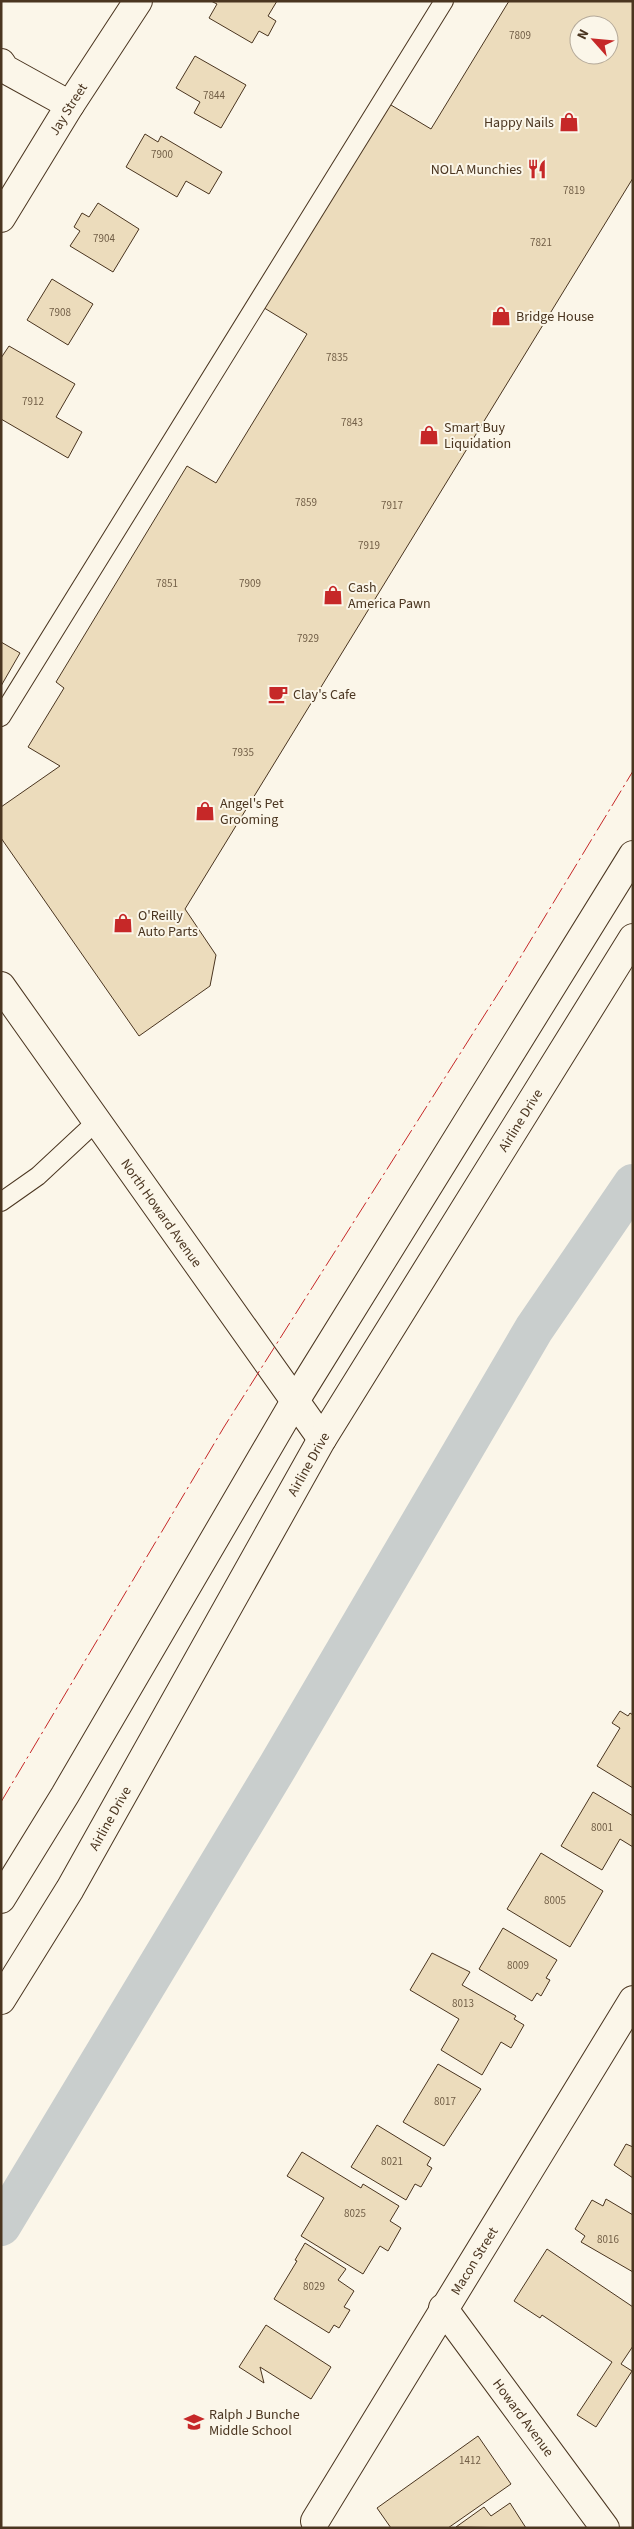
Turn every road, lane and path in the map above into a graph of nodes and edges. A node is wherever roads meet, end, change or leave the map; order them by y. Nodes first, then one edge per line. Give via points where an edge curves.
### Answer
1 (138, 1) edge
2 (444, 1) edge
3 (1, 63) edge
4 (70, 105) junction
5 (1, 218) edge
6 (1, 716) edge
7 (633, 855) edge
8 (633, 938) edge
9 (1, 986) edge
10 (97, 1121) junction
11 (1, 1202) edge
12 (295, 1401) junction
13 (322, 1439) junction
14 (1, 1899) edge
15 (1, 2000) edge
16 (633, 2000) edge
17 (443, 2308) junction
18 (313, 2524) edge
19 (605, 2528) edge

1 - 4 main road, Jay Street
2 - 6 lane
3 - 4 main road via 5,69
4 - 5 main road, Jay Street
7 - 12 main road
8 - 13 main road, Airline Drive
9 - 10 main road, North Howard Avenue
10 - 11 lane via 38,1176
10 - 12 main road, North Howard Avenue
12 - 13 main road, North Howard Avenue
12 - 14 main road
13 - 15 main road, Airline Drive via 70,1889
16 - 17 main road, Macon Street
17 - 18 main road, Macon Street
17 - 19 main road, Howard Avenue

